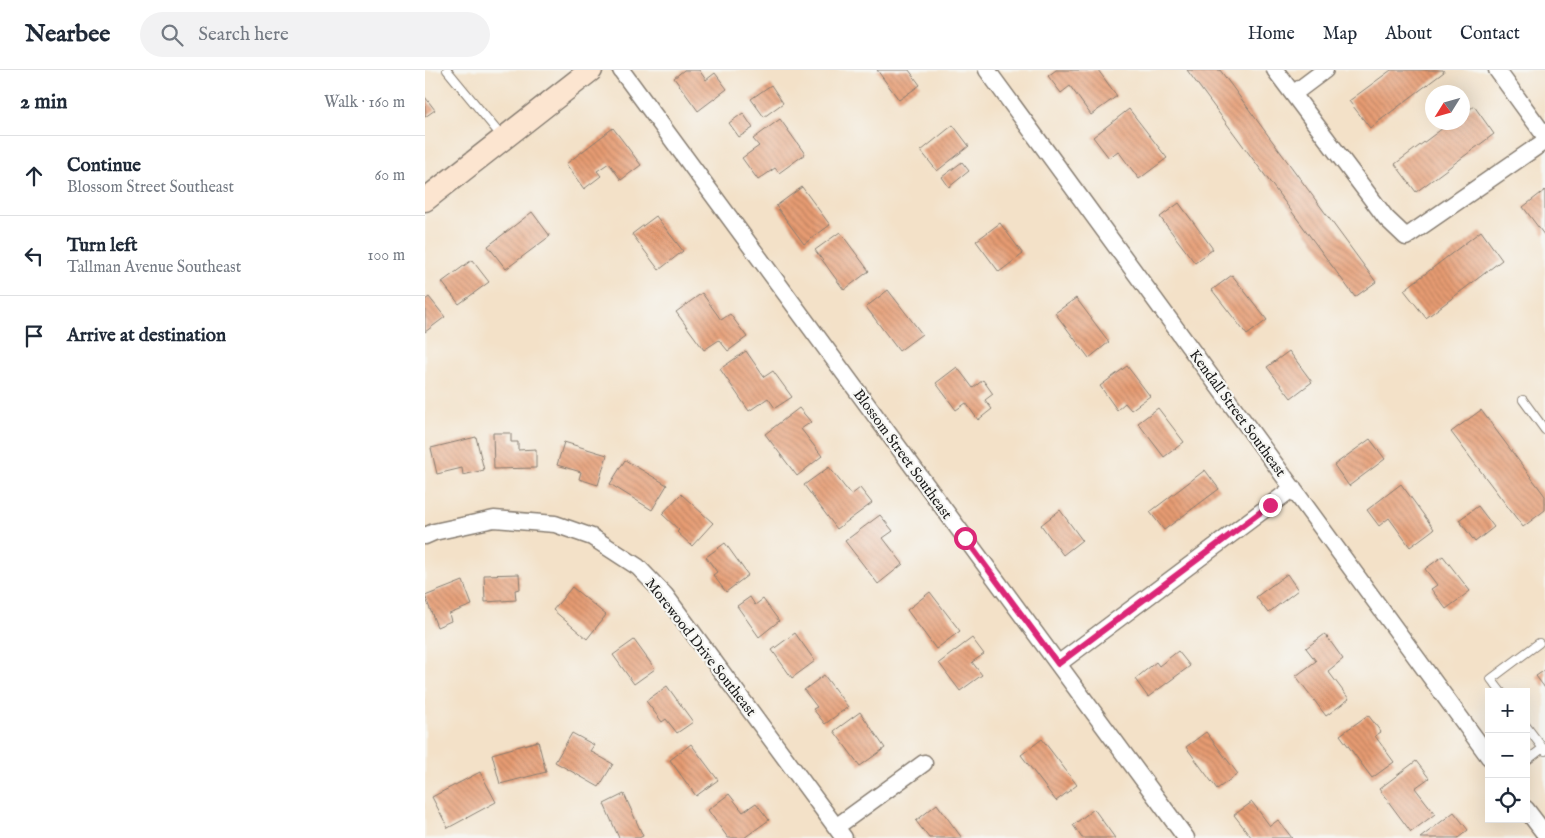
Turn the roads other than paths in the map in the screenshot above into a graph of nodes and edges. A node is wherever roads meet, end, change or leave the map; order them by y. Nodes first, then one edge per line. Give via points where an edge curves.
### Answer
1 (447, 70) edge
2 (591, 70) edge
3 (621, 70) edge
4 (987, 70) edge
5 (1275, 70) edge
6 (1325, 70) edge
7 (1497, 70) edge
8 (1293, 94) junction
9 (1545, 136) edge
10 (504, 139) junction
11 (1545, 140) edge
12 (425, 200) edge
13 (1523, 400) dead end
14 (1545, 430) edge
15 (1293, 488) junction
16 (425, 536) edge
17 (1539, 643) dead end
18 (1058, 664) junction
19 (1498, 688) edge
20 (1530, 731) edge
21 (1544, 750) edge
22 (1485, 752) edge
23 (1530, 759) edge
24 (924, 764) dead end
25 (1530, 814) edge
26 (840, 832) edge
27 (1545, 834) edge
28 (1186, 838) edge

1 - 10 lane
2 - 10 main road
3 - 18 street, Blossom Street Southeast
4 - 15 street, Kendall Street Southeast
5 - 8 street
6 - 8 street
7 - 9 street
8 - 11 street via 1386,218 1406,237
10 - 12 main road
13 - 14 lane
15 - 18 street
15 - 22 street, Kendall Street Southeast
16 - 26 street, Morewood Drive Southeast via 493,519 555,524 592,537 638,567 665,595
17 - 19 lane via 1491,679
18 - 28 street, Blossom Street Southeast
20 - 21 lane
21 - 23 lane
24 - 26 street
25 - 27 street

